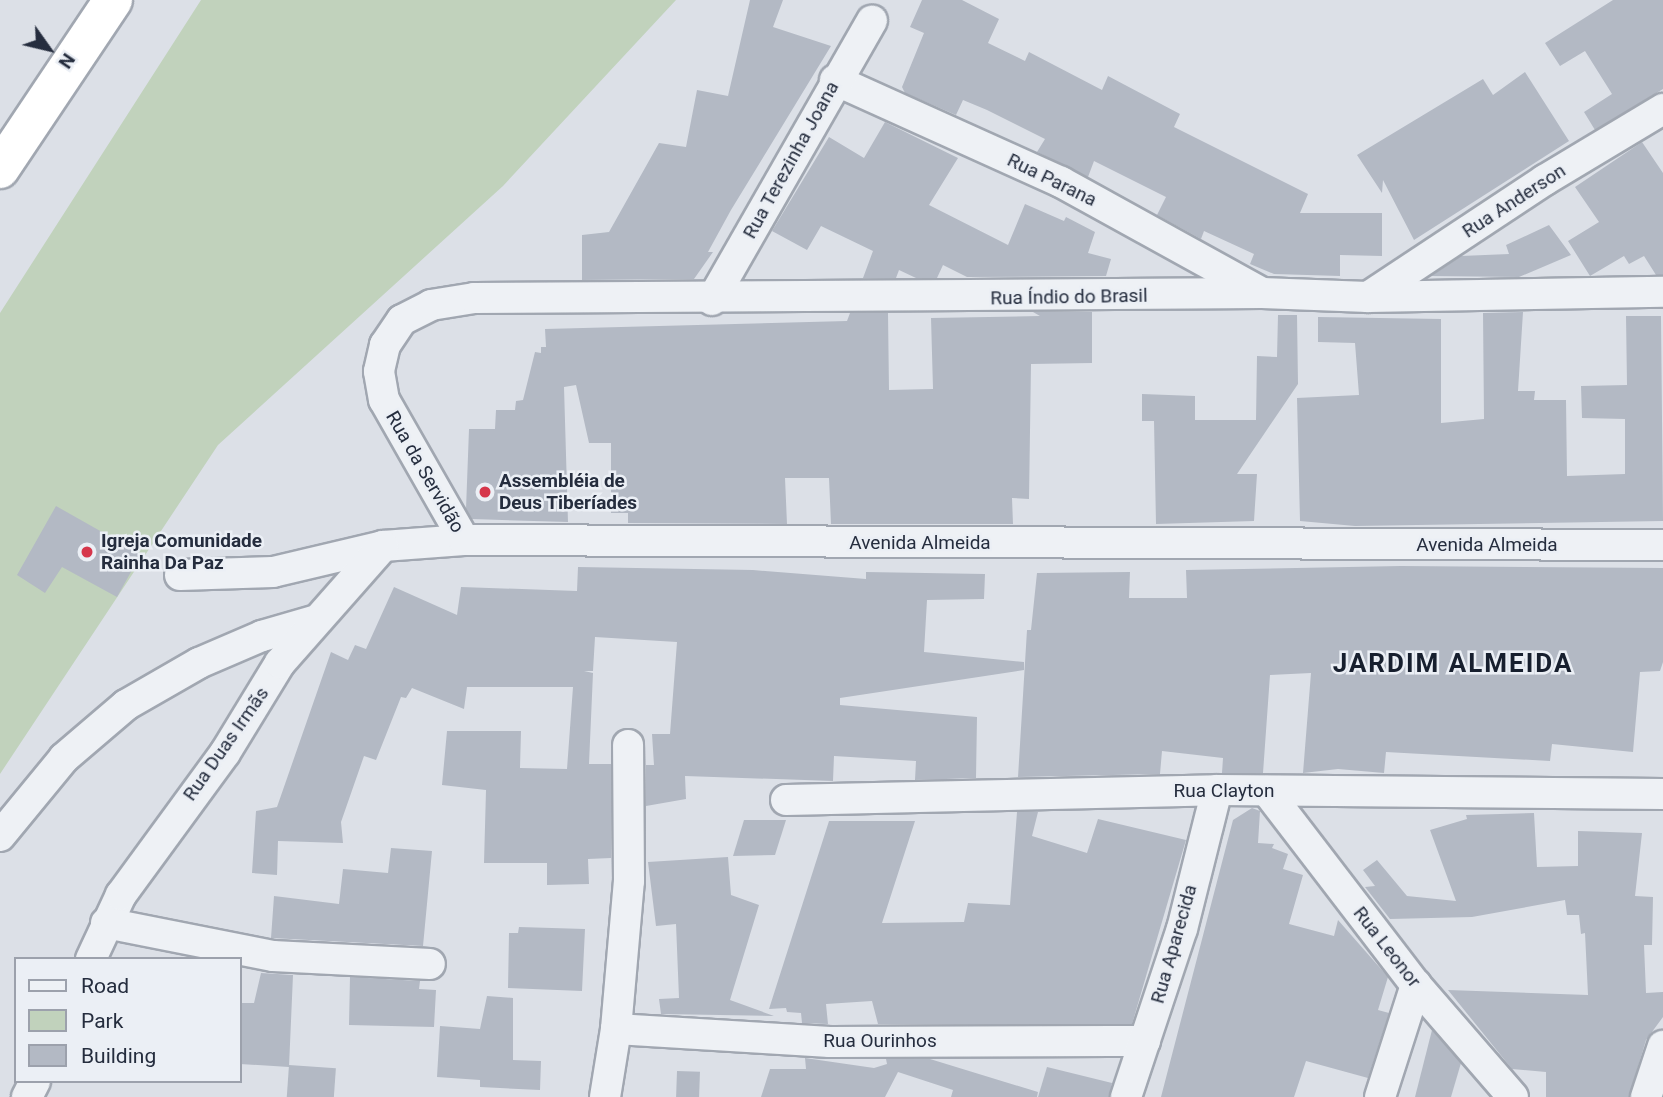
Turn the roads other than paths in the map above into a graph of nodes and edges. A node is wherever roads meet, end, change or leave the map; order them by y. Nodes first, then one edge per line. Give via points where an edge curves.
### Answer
1 (113, 0) edge
2 (873, 22) dead end
3 (835, 80) junction
4 (1663, 109) edge
5 (0, 169) edge
6 (1663, 292) edge
7 (1262, 293) junction
8 (1368, 297) junction
9 (474, 298) joint
10 (712, 300) junction
11 (464, 540) junction
12 (1663, 545) edge
13 (383, 546) junction
14 (180, 575) dead end
15 (313, 621) junction
16 (628, 745) dead end
17 (1217, 790) junction
18 (1267, 791) junction
19 (1663, 793) edge
20 (786, 800) dead end
21 (0, 836) edge
22 (106, 923) junction
23 (92, 957) edge
24 (430, 964) dead end
25 (1416, 985) junction
26 (616, 1029) junction
27 (1145, 1041) junction
28 (1663, 1046) edge
29 (606, 1097) edge
30 (1126, 1097) edge
31 (1380, 1097) edge
32 (1513, 1097) edge
33 (1646, 1097) edge

1 - 5 highway
2 - 3 street, Rua Terezinha Joana
3 - 7 street, Rua Parana via 1061,182
3 - 10 street, Rua Terezinha Joana
4 - 8 street, Rua Anderson via 1545,180
6 - 8 street, Rua Índio do Brasil
7 - 8 street, Rua Índio do Brasil
7 - 10 street, Rua Índio do Brasil
9 - 10 street, Rua Índio do Brasil
9 - 11 street, Rua da Servidão via 431,305 402,320 385,345 379,371 384,400
11 - 12 street, Avenida Almeida
11 - 13 street, Avenida Almeida
13 - 14 street, Avenida Almeida via 273,572
13 - 15 street, Rua Duas Irmãs
15 - 21 street via 262,636 199,663 126,705 64,758
15 - 22 street, Rua Duas Irmãs via 280,663 225,753 138,868
16 - 26 street via 629,881
17 - 18 street, Rua Clayton
17 - 20 street, Rua Clayton
17 - 27 street, Rua Aparecida via 1182,929
18 - 19 street, Rua Clayton
18 - 25 street, Rua Leonor
22 - 23 street, Rua Duas Irmãs
22 - 24 street via 273,956
25 - 31 street
25 - 32 street, Rua Leonor
26 - 27 street, Rua Ourinhos via 830,1042
26 - 29 street
27 - 30 street, Rua Aparecida
28 - 33 street

